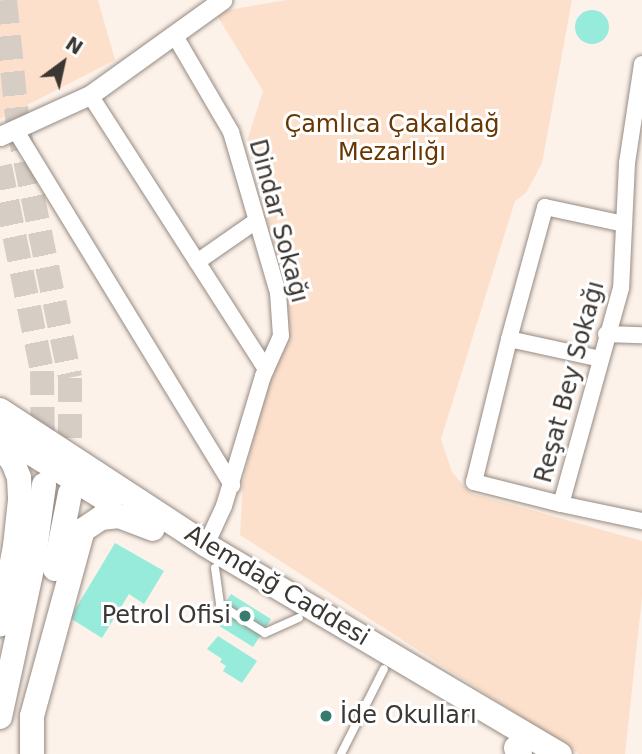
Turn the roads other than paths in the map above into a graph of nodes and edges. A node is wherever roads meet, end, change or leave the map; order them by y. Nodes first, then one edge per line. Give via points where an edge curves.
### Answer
1 (222, 0) edge
2 (175, 36) junction
3 (642, 64) edge
4 (90, 95) junction
5 (8, 133) edge
6 (636, 140) edge
7 (256, 221) junction
8 (624, 224) junction
9 (197, 262) junction
10 (606, 334) junction
11 (642, 335) edge
12 (509, 339) junction
13 (601, 359) junction
14 (266, 369) junction
15 (0, 410) edge
16 (0, 435) edge
17 (0, 445) edge
18 (44, 485) tunnel mouth
19 (232, 485) junction
20 (70, 493) tunnel mouth
21 (561, 504) junction
22 (642, 521) edge
23 (153, 529) junction
24 (211, 556) junction
25 (0, 625) edge
26 (384, 669) junction
27 (0, 717) edge
28 (521, 752) edge
29 (22, 754) edge
30 (33, 754) edge
31 (341, 754) edge
32 (560, 754) edge

1 - 2 street
2 - 4 street
2 - 7 street, Dindar Sokağı via 231,132
3 - 6 street, Reşat Bey Sokağı
4 - 5 street
4 - 9 street
5 - 19 street
6 - 8 street, Reşat Bey Sokağı
7 - 9 street
7 - 14 street, Dindar Sokağı via 278,293 281,325 281,336
8 - 10 street, Reşat Bey Sokağı via 621,288
8 - 12 street via 545,207
9 - 14 street
10 - 11 street
10 - 13 street, Reşat Bey Sokağı
12 - 13 street
12 - 21 street via 474,482
13 - 21 street, Reşat Bey Sokağı
14 - 19 street, Dindar Sokağı
15 - 24 main road, Alemdağ Caddesi
16 - 23 main road, Alemdağ Caddesi
17 - 25 main road via 19,478 20,500
18 - 27 main road via 33,565
19 - 24 street, Dindar Sokağı
20 - 29 main road via 19,721
21 - 22 street, Reşat Bey Sokağı
23 - 24 main road, Alemdağ Caddesi
23 - 30 main road via 120,516 101,518 83,530 32,716
24 - 26 main road, Alemdağ Caddesi via 299,618
24 - 32 main road, Alemdağ Caddesi
26 - 28 main road, Alemdağ Caddesi
26 - 31 lane

